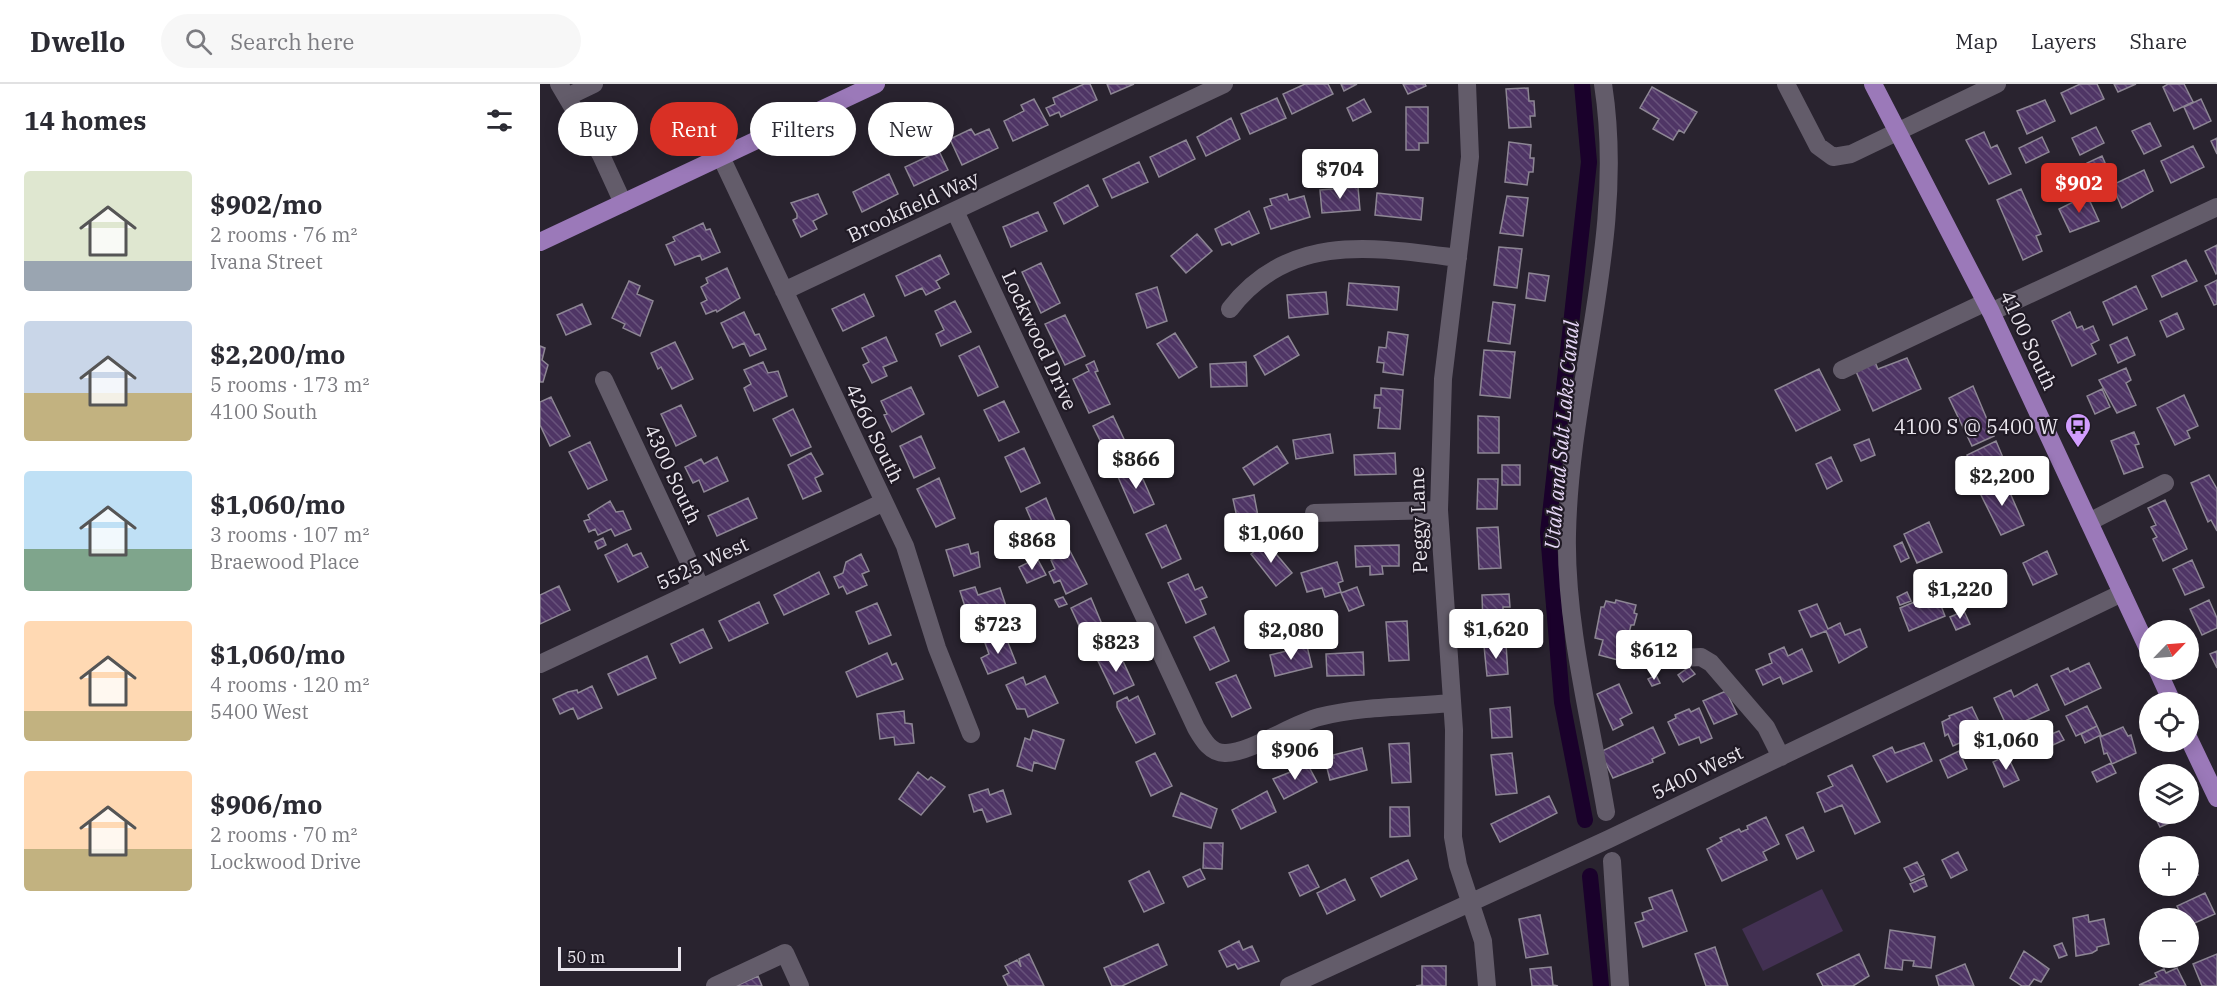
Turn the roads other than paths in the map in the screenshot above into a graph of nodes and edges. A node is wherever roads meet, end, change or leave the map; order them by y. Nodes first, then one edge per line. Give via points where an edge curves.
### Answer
1 (594, 84) edge
2 (876, 84) edge
3 (1224, 84) edge
4 (1467, 84) edge
5 (1603, 84) edge
6 (1786, 84) edge
7 (1874, 84) edge
8 (1998, 84) edge
9 (564, 90) edge
10 (1899, 130) junction
11 (721, 157) junction
12 (623, 203) junction
13 (2217, 207) edge
14 (955, 211) junction
15 (540, 242) edge
16 (1458, 258) junction
17 (784, 291) junction
18 (1989, 307) junction
19 (1230, 309) dead end
20 (1842, 370) dead end
21 (604, 380) dead end
22 (2165, 483) dead end
23 (884, 502) junction
24 (1439, 510) junction
25 (1314, 513) dead end
26 (2089, 522) junction
27 (701, 588) junction
28 (2122, 593) junction
29 (2139, 629) edge
30 (1637, 655) dead end
31 (540, 664) edge
32 (1452, 703) junction
33 (971, 734) dead end
34 (2195, 752) edge
35 (1781, 757) junction
36 (2217, 798) edge
37 (1606, 812) dead end
38 (1612, 861) dead end
39 (1470, 900) junction
40 (715, 986) edge
41 (801, 986) edge
42 (1289, 986) edge
43 (1487, 986) edge
44 (1620, 986) edge

1 - 9 street
2 - 11 main road
3 - 14 street, Brookfield Way
4 - 16 street, Peggy Lane via 1470,157
5 - 37 street via 1608,152 1607,224 1573,443 1567,534 1571,613
6 - 10 street via 1818,146 1833,157 1851,153
7 - 10 main road, 4100 South
8 - 10 street
9 - 12 street via 601,154
10 - 18 main road, 4100 South
11 - 12 main road
11 - 17 street, 4260 South
12 - 15 main road
13 - 18 street
14 - 17 street, Brookfield Way
14 - 32 street, Lockwood Drive via 1196,728 1208,746 1216,752 1234,753 1320,717
16 - 19 street via 1388,249 1324,252 1268,272 1245,289
16 - 24 street, Peggy Lane via 1443,379
17 - 23 street, 4260 South
18 - 20 street
18 - 26 main road, 4100 South
21 - 27 street, 4300 South
22 - 26 street
23 - 27 street, 5525 West
23 - 33 street, 4260 South via 912,564 937,648
24 - 25 street
24 - 32 street, Peggy Lane
26 - 28 main road, 4100 South
27 - 31 street, 5525 West
28 - 29 main road, 4100 South
28 - 35 street, 5400 West
30 - 35 street via 1662,659 1701,657 1711,663 1766,727
32 - 39 street, Peggy Lane via 1453,837
34 - 36 main road
35 - 39 street, 5400 West
38 - 44 street
39 - 42 street, 5400 West
39 - 43 street, Peggy Lane via 1485,951
40 - 41 street via 785,953

